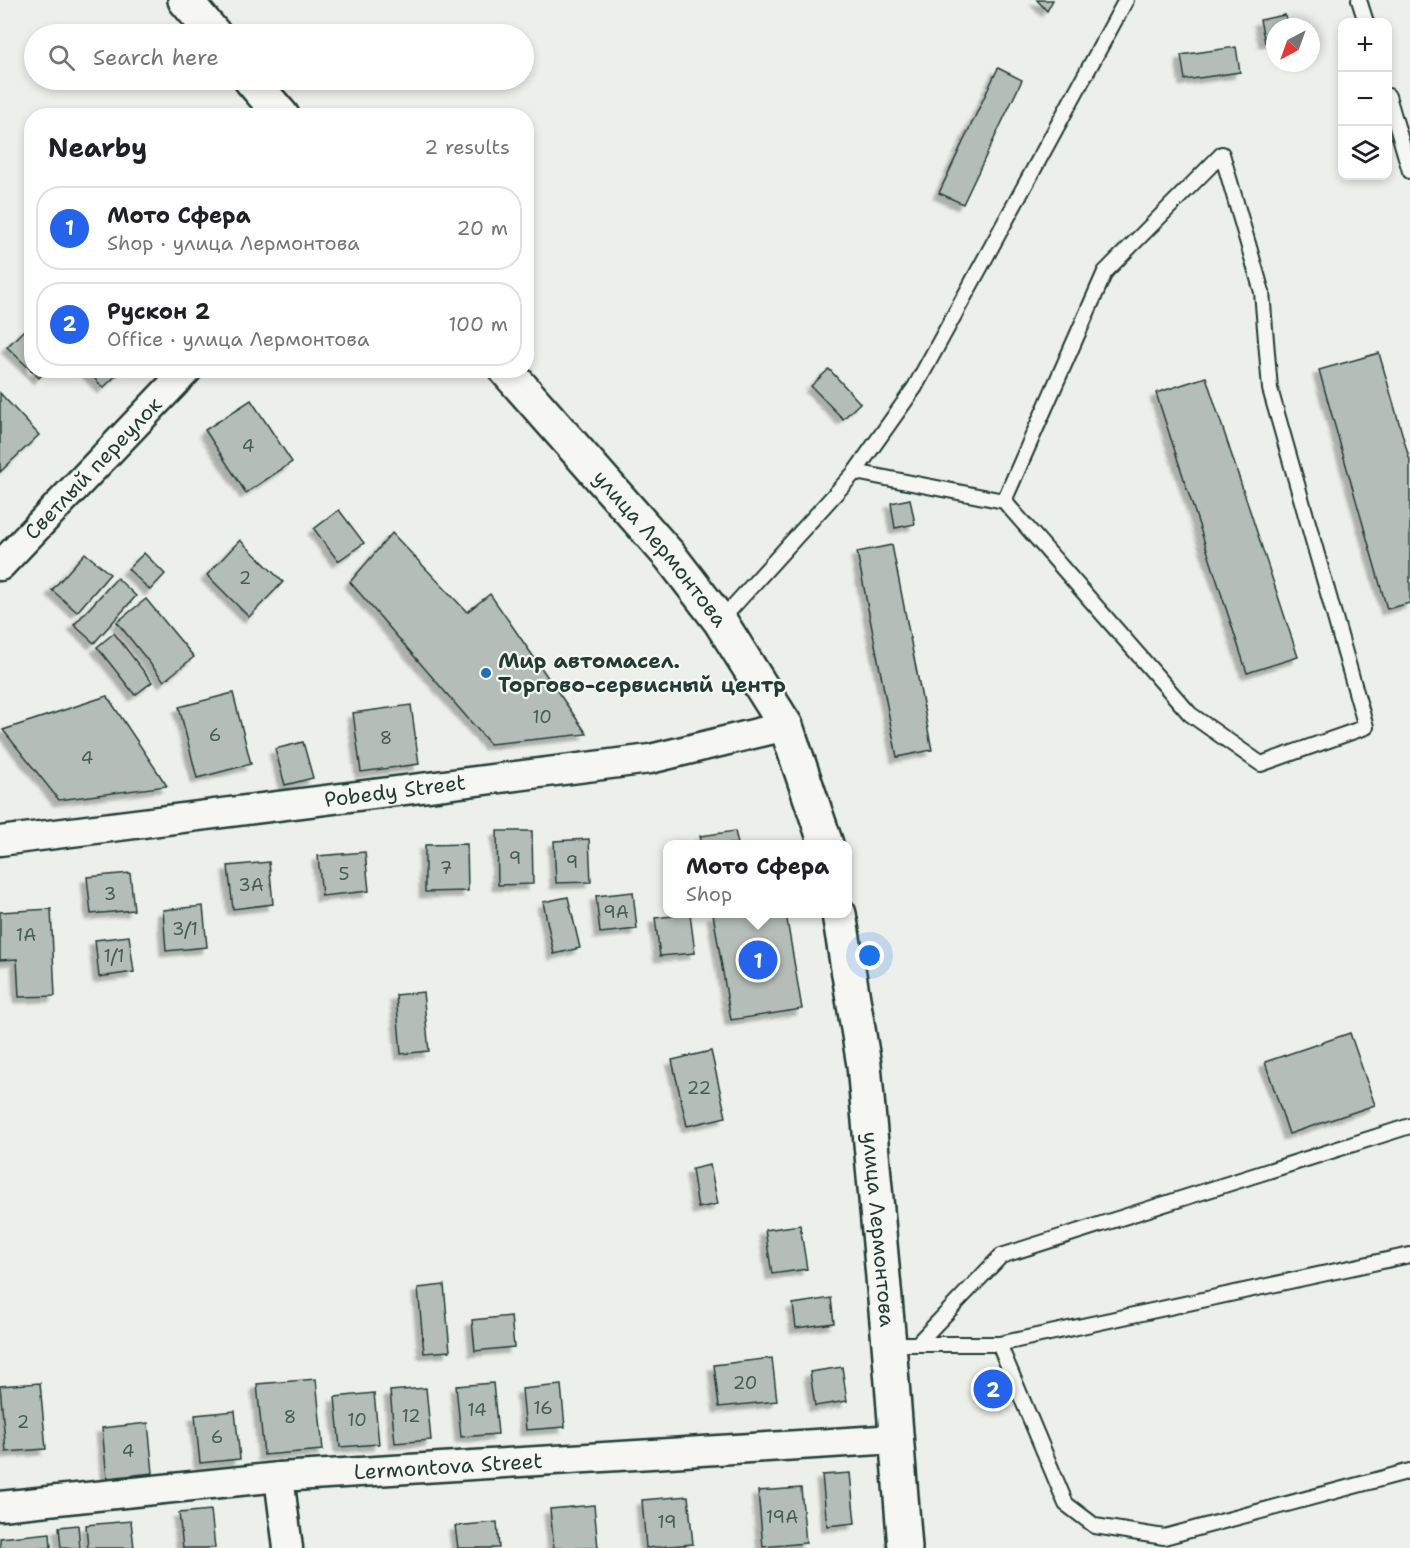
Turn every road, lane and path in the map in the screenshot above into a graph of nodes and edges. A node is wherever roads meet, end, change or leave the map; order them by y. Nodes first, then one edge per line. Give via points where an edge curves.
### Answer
1 (185, 0) edge
2 (1126, 0) edge
3 (1359, 0) edge
4 (1364, 18) edge
5 (205, 24) edge
6 (260, 90) edge
7 (275, 108) edge
8 (1392, 110) edge
9 (1410, 171) edge
10 (179, 378) edge
11 (513, 378) edge
12 (855, 472) junction
13 (1004, 501) junction
14 (0, 566) edge
15 (720, 621) junction
16 (786, 726) junction
17 (825, 840) edge
18 (0, 841) edge
19 (840, 918) edge
20 (1410, 1126) edge
21 (1410, 1255) edge
22 (903, 1344) junction
23 (999, 1344) junction
24 (897, 1439) junction
25 (1410, 1471) edge
26 (279, 1476) junction
27 (0, 1506) edge
28 (1164, 1543) edge
29 (288, 1548) edge
30 (904, 1548) edge

1 - 5 main road
2 - 12 lane via 915,387
3 - 4 lane
6 - 7 main road
8 - 9 lane
10 - 14 street, Светлый переулок
11 - 15 main road, улица Лермонтова via 670,556
12 - 13 lane
12 - 15 lane
13 - 13 lane via 1190,714 1261,764 1366,727 1270,389 1262,292 1222,154 1105,272
15 - 16 main road, улица Лермонтова
16 - 17 main road, улица Лермонтова
16 - 18 street, Pobedy Street via 650,759
19 - 22 main road, улица Лермонтова
20 - 22 lane via 1001,1256
21 - 23 lane
22 - 23 lane
22 - 24 main road, улица Лермонтова
23 - 28 lane via 1066,1504 1095,1526
24 - 26 street, Lermontova Street
24 - 30 main road, улица Лермонтова
25 - 28 lane
26 - 27 street, Lermontova Street
26 - 29 street

